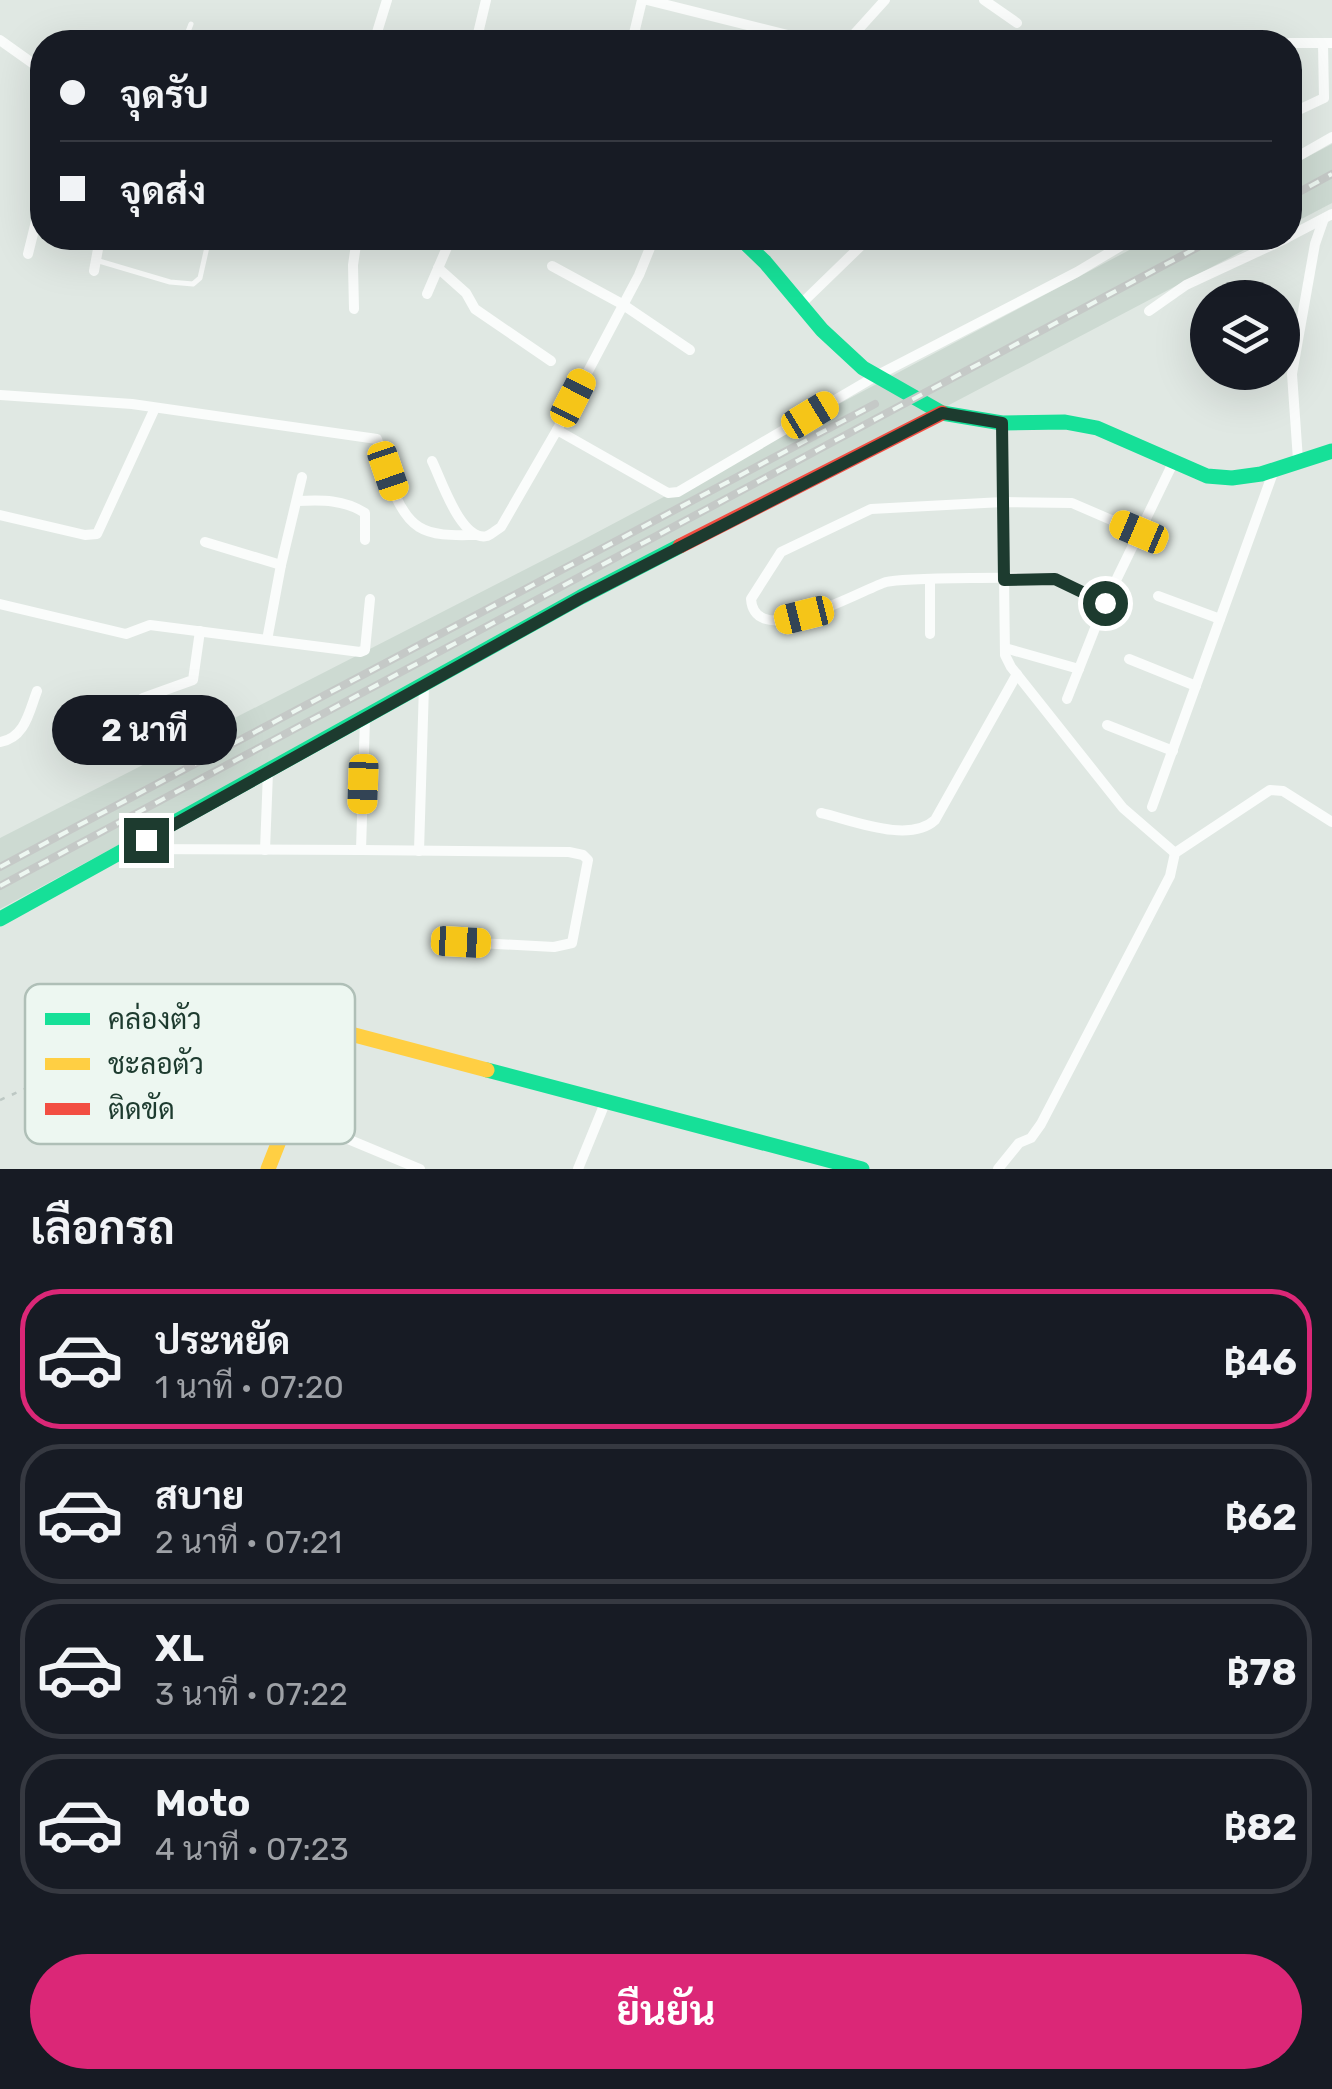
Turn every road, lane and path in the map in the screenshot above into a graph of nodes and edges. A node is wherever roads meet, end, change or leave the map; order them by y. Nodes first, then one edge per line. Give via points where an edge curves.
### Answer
1 (387, 0) edge
2 (486, 0) edge
3 (645, 0) edge
4 (885, 0) edge
5 (984, 0) edge
6 (1017, 23) dead end
7 (190, 24) dead end
8 (188, 30) edge
9 (378, 30) edge
10 (479, 30) edge
11 (636, 30) edge
12 (767, 30) edge
13 (859, 30) edge
14 (0, 40) edge
15 (1302, 43) edge
16 (1328, 43) edge
17 (30, 61) edge
18 (1302, 108) edge
19 (1332, 138) edge
20 (1302, 154) edge
21 (1328, 218) edge
22 (1302, 230) edge
23 (30, 246) edge
24 (98, 250) edge
25 (206, 250) edge
26 (356, 250) edge
27 (446, 250) edge
28 (649, 250) edge
29 (751, 250) edge
30 (857, 250) edge
31 (1114, 250) edge
32 (1260, 250) edge
33 (28, 254) dead end
34 (95, 266) joint
35 (552, 266) dead end
36 (438, 268) junction
37 (427, 294) dead end
38 (622, 304) junction
39 (801, 304) junction
40 (354, 308) dead end
41 (1149, 311) dead end
42 (690, 350) dead end
43 (551, 361) dead end
44 (876, 376) junction
45 (0, 395) edge
46 (154, 408) junction
47 (942, 413) junction
48 (1002, 423) junction
49 (557, 430) junction
50 (1332, 451) edge
51 (1298, 460) junction
52 (432, 461) dead end
53 (1173, 462) junction
54 (1274, 469) junction
55 (302, 477) dead end
56 (296, 501) junction
57 (1003, 502) junction
58 (0, 514) edge
59 (1139, 532) junction
60 (476, 535) junction
61 (366, 540) dead end
62 (205, 542) dead end
63 (282, 565) junction
64 (1004, 580) junction
65 (930, 581) junction
66 (1158, 596) dead end
67 (370, 600) dead end
68 (1105, 603) junction
69 (0, 604) edge
70 (1220, 618) junction
71 (200, 632) junction
72 (930, 634) dead end
73 (267, 640) junction
74 (1005, 648) junction
75 (1128, 659) dead end
76 (1079, 668) junction
77 (1016, 674) junction
78 (424, 686) junction
79 (1196, 686) junction
80 (38, 691) dead end
81 (1066, 699) dead end
82 (366, 718) junction
83 (1107, 725) dead end
84 (132, 741) dead end
85 (0, 742) edge
86 (1172, 751) junction
87 (268, 772) junction
88 (1152, 808) dead end
89 (821, 813) dead end
90 (1332, 822) edge
91 (131, 848) junction
92 (266, 850) junction
93 (360, 850) junction
94 (419, 850) junction
95 (1175, 853) junction
96 (0, 919) edge
97 (461, 942) dead end
98 (355, 1035) edge
99 (25, 1089) edge
100 (0, 1100) edge
101 (605, 1102) junction
102 (355, 1142) edge
103 (278, 1144) edge
104 (268, 1169) edge
105 (420, 1169) edge
106 (578, 1169) edge
107 (862, 1169) edge
108 (998, 1169) edge

1 - 9 street
2 - 10 street
3 - 11 street
3 - 12 street
4 - 13 street
5 - 6 street
7 - 8 lane
14 - 17 street
15 - 16 street
16 - 18 street via 1324,98
19 - 20 street
21 - 22 street
21 - 51 street via 1315,244 1292,374
23 - 33 street
24 - 34 street
25 - 34 lane via 193,284
26 - 40 street
27 - 36 street
28 - 38 street
29 - 39 street
30 - 39 street
31 - 44 street
32 - 41 street via 1186,285
35 - 38 street
36 - 37 street
36 - 43 street via 476,308
38 - 42 street
38 - 49 street
39 - 44 street
44 - 47 street
44 - 49 street via 672,494
45 - 46 street
46 - 58 street via 97,534
46 - 60 street via 377,439 399,502 418,527
47 - 48 street
47 - 78 street
48 - 53 street via 1097,428
48 - 57 street
49 - 60 street via 501,527
50 - 51 street
51 - 54 street
52 - 60 street via 464,528
53 - 54 street via 1232,478
53 - 59 street
54 - 70 street
55 - 56 street
56 - 61 street via 331,500 365,512
56 - 63 street
57 - 59 street via 1072,503
57 - 64 street
57 - 65 street via 872,509 781,552 752,608 766,620 782,620 825,610 888,582
59 - 68 street
62 - 63 street
63 - 73 street
64 - 65 street
64 - 68 street via 1055,579
64 - 74 street
65 - 72 street
66 - 70 street
67 - 73 street via 366,650
68 - 76 street
69 - 71 street via 126,634 150,625
70 - 79 street
71 - 73 street
71 - 84 street via 194,680 143,698
74 - 76 street
74 - 77 street
75 - 79 street
76 - 81 street
77 - 89 street via 927,827 894,829
77 - 95 street via 1123,808
78 - 82 street
78 - 94 street
79 - 86 street
80 - 85 street via 21,732
82 - 87 street
82 - 93 street
83 - 86 street
86 - 88 street
87 - 91 street
87 - 92 street
90 - 95 street via 1283,791 1270,790
91 - 92 street
91 - 96 street
92 - 93 street
93 - 94 street
94 - 97 street via 569,852 588,860 572,943
95 - 108 street via 1170,876 1041,1124
98 - 101 street
99 - 100 path
101 - 106 street
101 - 107 street
102 - 105 street
103 - 104 street

